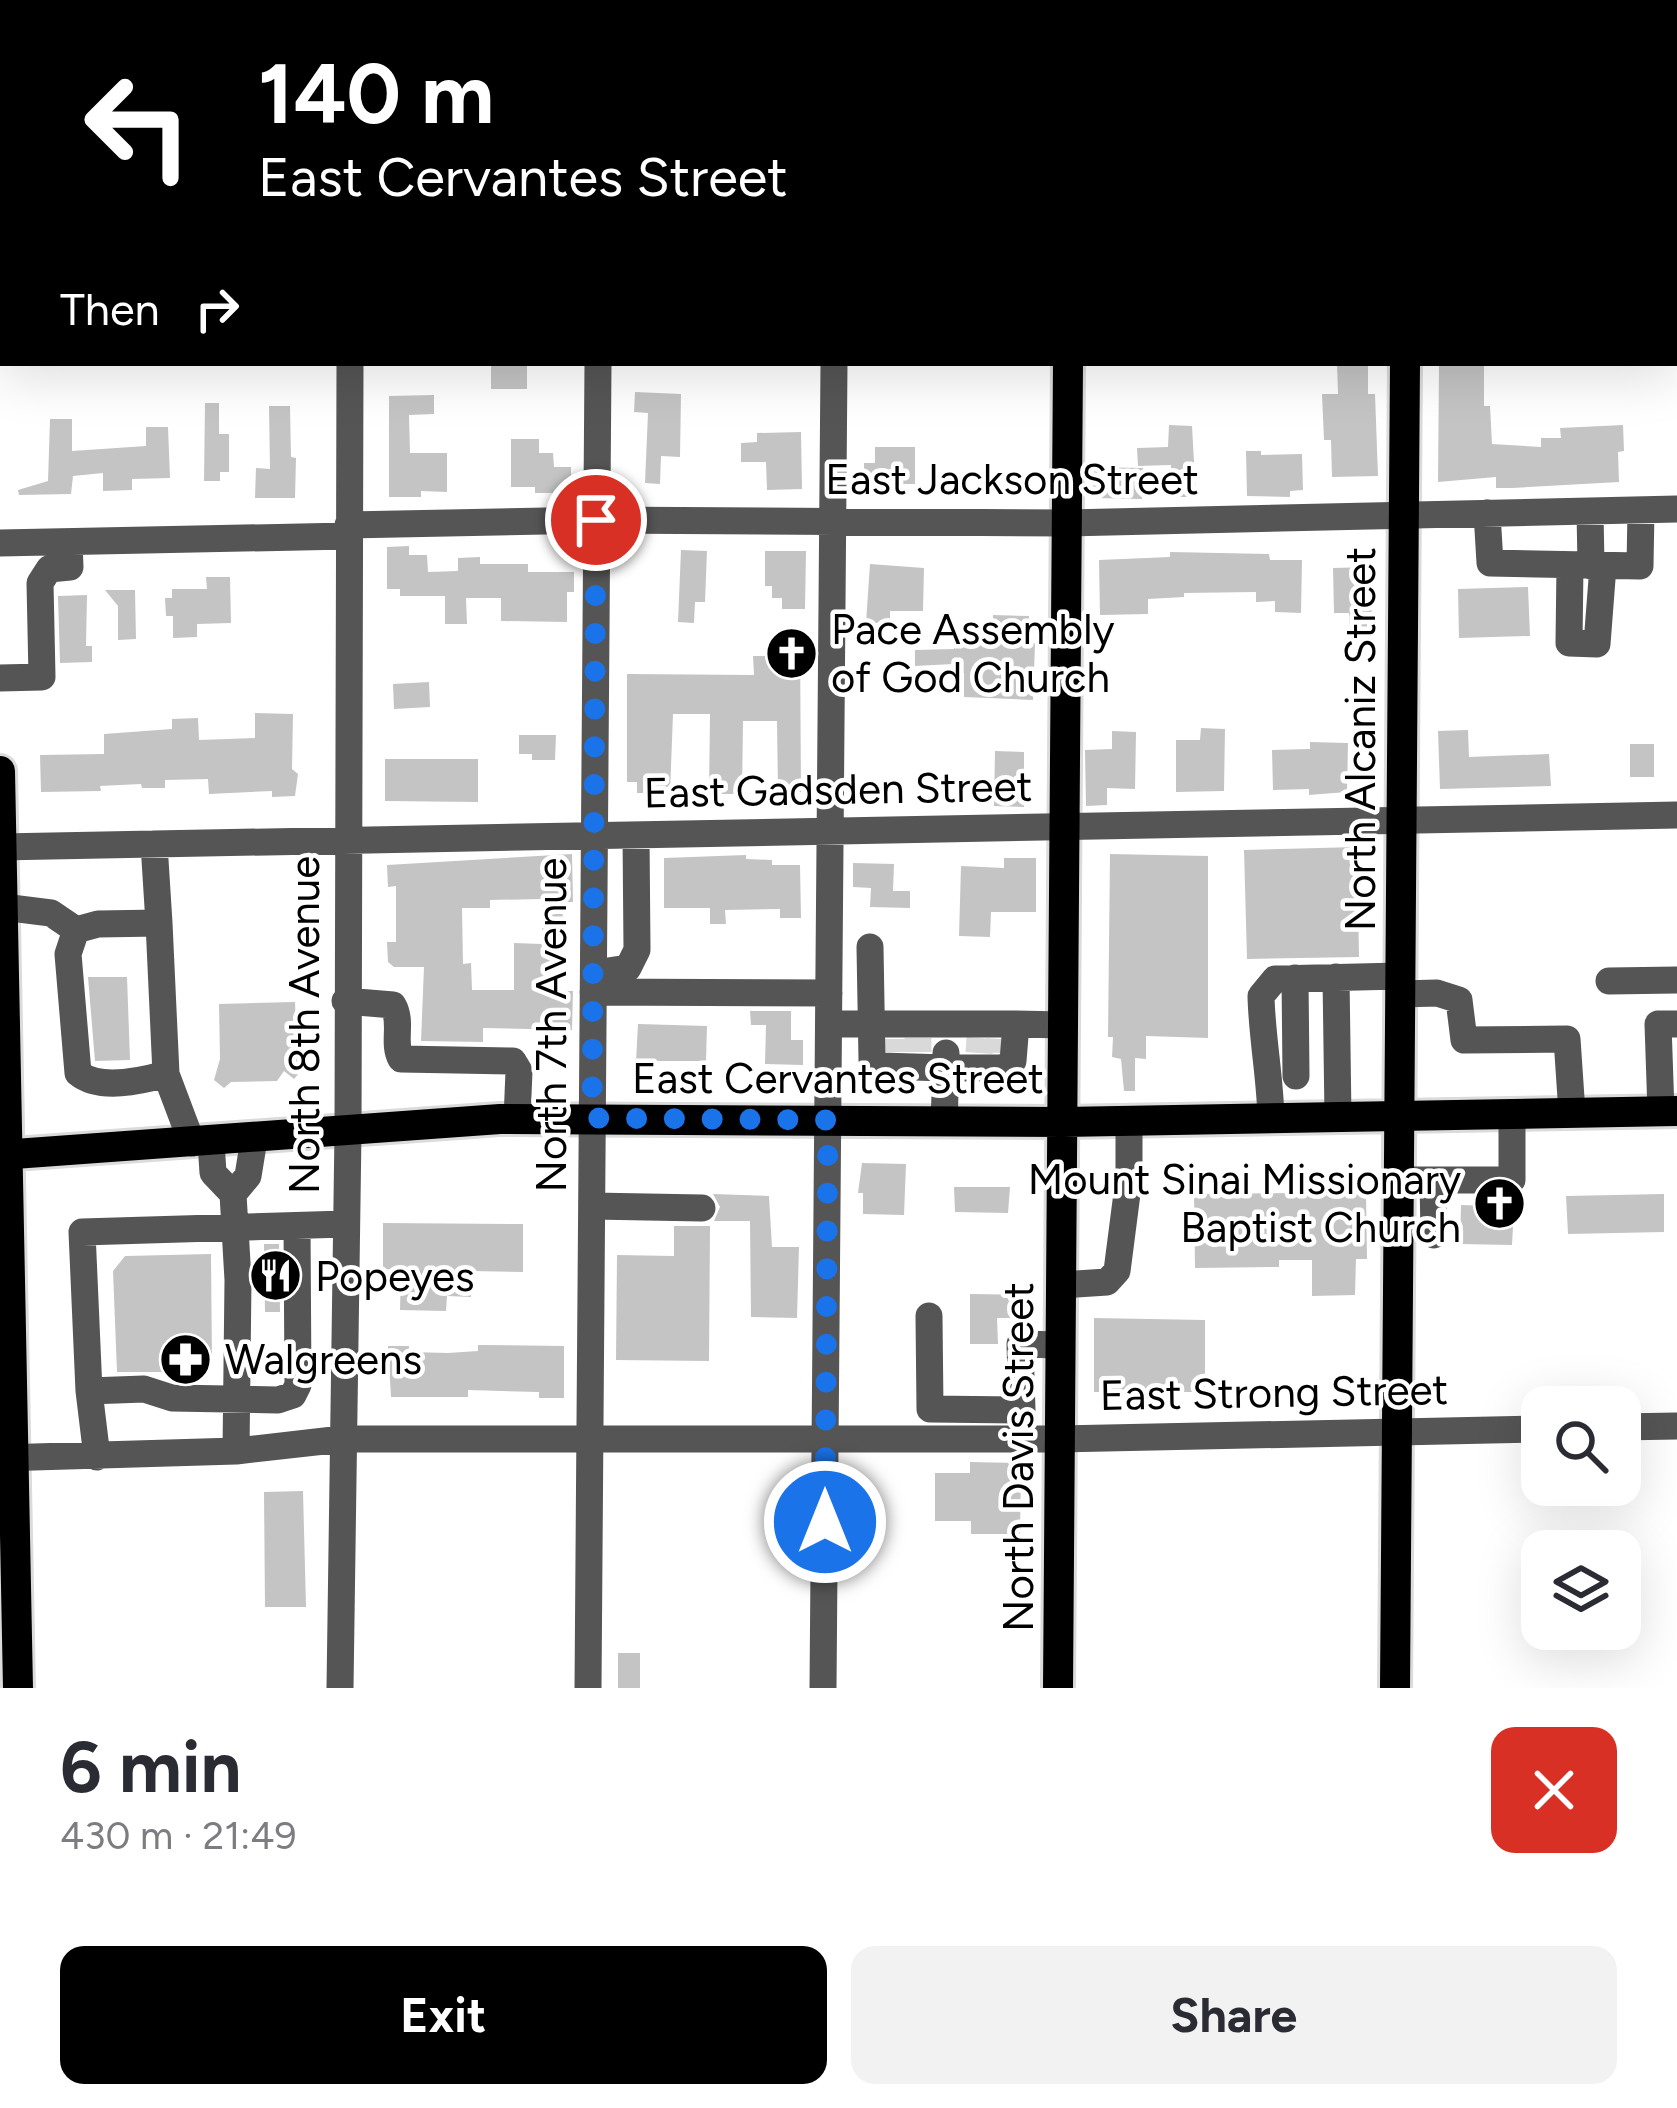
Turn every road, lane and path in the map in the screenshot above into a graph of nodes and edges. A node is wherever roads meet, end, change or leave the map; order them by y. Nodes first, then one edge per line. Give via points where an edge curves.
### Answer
1 (350, 366) edge
2 (598, 366) edge
3 (833, 366) edge
4 (1068, 366) edge
5 (1405, 366) edge
6 (1677, 509) edge
7 (1641, 510) junction
8 (1590, 511) junction
9 (1487, 513) junction
10 (1404, 515) junction
11 (596, 520) junction
12 (832, 522) junction
13 (1067, 523) junction
14 (348, 530) junction
15 (69, 542) junction
16 (0, 543) edge
17 (1588, 566) junction
18 (0, 678) edge
19 (0, 772) edge
20 (1677, 815) edge
21 (1401, 820) junction
22 (1065, 827) junction
23 (830, 832) junction
24 (636, 835) junction
25 (595, 836) junction
26 (346, 841) junction
27 (154, 844) junction
28 (1, 847) edge
29 (3, 907) edge
30 (159, 923) junction
31 (76, 930) junction
32 (870, 947) dead end
33 (1336, 977) junction
34 (1677, 980) edge
35 (1609, 981) dead end
36 (594, 982) junction
37 (1400, 985) junction
38 (829, 992) junction
39 (2, 997) edge
40 (345, 1001) junction
41 (829, 1024) junction
42 (1677, 1024) edge
43 (1064, 1025) junction
44 (3, 1038) edge
45 (917, 1044) junction
46 (992, 1044) junction
47 (166, 1073) junction
48 (1283, 1076) junction
49 (1337, 1076) junction
50 (1669, 1111) edge
51 (1571, 1113) junction
52 (1512, 1114) junction
53 (1399, 1116) junction
54 (1338, 1117) junction
55 (592, 1118) junction
56 (1270, 1118) junction
57 (517, 1119) junction
58 (828, 1120) junction
59 (944, 1121) junction
60 (1129, 1121) junction
61 (1063, 1122) junction
62 (348, 1132) junction
63 (254, 1139) junction
64 (201, 1143) junction
65 (3, 1155) edge
66 (1399, 1180) junction
67 (1433, 1180) junction
68 (232, 1194) junction
69 (592, 1206) junction
70 (702, 1208) dead end
71 (345, 1225) junction
72 (297, 1226) junction
73 (235, 1229) junction
74 (1434, 1235) dead end
75 (5, 1285) edge
76 (1061, 1286) junction
77 (929, 1316) dead end
78 (1060, 1345) junction
79 (89, 1391) junction
80 (234, 1399) junction
81 (988, 1409) junction
82 (1677, 1426) edge
83 (1641, 1427) edge
84 (1521, 1429) edge
85 (1399, 1432) junction
86 (988, 1438) junction
87 (1059, 1438) junction
88 (342, 1439) junction
89 (591, 1439) junction
90 (825, 1439) junction
91 (236, 1451) junction
92 (97, 1457) junction
93 (6, 1458) edge
94 (18, 1688) edge
95 (340, 1688) edge
96 (588, 1688) edge
97 (823, 1688) edge
98 (1058, 1688) edge
99 (1395, 1688) edge

1 - 14 street, North 8th Avenue
2 - 11 street, North 7th Avenue
3 - 12 street
4 - 13 main road, North Davis Street
5 - 10 main road, North Alcaniz Street
6 - 7 street, East Jackson Street
7 - 8 street, East Jackson Street
7 - 17 street via 1640,566
8 - 9 street, East Jackson Street
8 - 17 street
9 - 10 street, East Jackson Street
9 - 17 street via 1490,563
10 - 13 street, East Jackson Street
10 - 21 main road, North Alcaniz Street
11 - 12 street, East Jackson Street
11 - 14 street, East Jackson Street
11 - 25 street, North 7th Avenue
12 - 13 street, East Jackson Street
12 - 23 street
13 - 22 main road, North Davis Street
14 - 15 street, East Jackson Street
14 - 26 street, North 8th Avenue
15 - 16 street, East Jackson Street
15 - 18 street via 70,567 49,569 40,583 42,677
19 - 28 main road
20 - 21 street, East Gadsden Street
21 - 22 street, East Gadsden Street
21 - 37 main road, North Alcaniz Street
22 - 23 street, East Gadsden Street
22 - 43 main road, North Davis Street
23 - 24 street, East Gadsden Street
23 - 38 street
24 - 25 street, East Gadsden Street
24 - 36 street via 637,950 628,968
25 - 26 street, East Gadsden Street
25 - 36 street, North 7th Avenue
26 - 27 street, East Gadsden Street
26 - 40 street, North 8th Avenue
27 - 28 street, East Gadsden Street
27 - 30 street
28 - 29 main road
29 - 31 street via 51,913
29 - 39 main road
30 - 31 street
30 - 47 street
31 - 47 street via 68,954 78,1073 95,1082
32 - 45 street
33 - 37 street
33 - 48 street via 1294,978
33 - 49 street
34 - 35 street
36 - 38 street
36 - 55 street, North 7th Avenue
37 - 51 street via 1459,1000 1464,1040 1567,1039
37 - 53 main road, North Alcaniz Street
38 - 41 street
39 - 44 main road
40 - 57 street via 393,1005 401,1059 513,1061
40 - 62 street, North 8th Avenue
41 - 45 street
41 - 58 street
42 - 50 street via 1658,1024
43 - 46 street
43 - 61 main road, North Davis Street
44 - 65 main road
45 - 46 street
45 - 46 street
45 - 59 street
47 - 64 street
48 - 49 street
48 - 56 street
49 - 54 street
50 - 51 main road, East Cervantes Street
51 - 52 main road, East Cervantes Street
52 - 53 main road, East Cervantes Street
52 - 67 street via 1512,1180
53 - 54 main road, East Cervantes Street
53 - 66 main road, North Alcaniz Street
54 - 56 main road, East Cervantes Street
55 - 57 main road, East Cervantes Street
55 - 58 main road, East Cervantes Street
55 - 69 street, North 7th Avenue
56 - 60 main road, East Cervantes Street
57 - 62 main road, East Cervantes Street
58 - 59 main road, East Cervantes Street
58 - 90 street
59 - 61 main road, East Cervantes Street
60 - 61 main road, East Cervantes Street
60 - 76 street via 1117,1271 1107,1282
61 - 76 main road, North Davis Street
62 - 63 main road, East Cervantes Street
62 - 71 street, North 8th Avenue
63 - 64 main road, East Cervantes Street
63 - 68 street via 248,1176
64 - 65 main road, East Cervantes Street
64 - 68 street
65 - 75 main road
66 - 67 street
66 - 85 main road, North Alcaniz Street
67 - 74 street
68 - 73 street
69 - 70 street
69 - 89 street, North 7th Avenue
71 - 72 street
71 - 88 street, North 8th Avenue
72 - 73 street
72 - 80 street via 298,1385 278,1400
73 - 79 street via 82,1232
73 - 80 street
75 - 93 main road
76 - 78 main road, North Davis Street
77 - 81 street via 930,1409
78 - 81 street via 1020,1344 1022,1410
78 - 87 main road, North Davis Street
79 - 80 street
79 - 92 street
80 - 91 street
81 - 86 street
82 - 83 street
84 - 85 street, East Strong Street
85 - 87 street, East Strong Street
85 - 99 main road, North Alcaniz Street
86 - 87 street, East Strong Street
86 - 90 street, East Strong Street
87 - 98 main road, North Davis Street
88 - 89 street, East Strong Street
88 - 91 street, East Strong Street
88 - 95 street, North 8th Avenue
89 - 90 street, East Strong Street
89 - 96 street, North 7th Avenue
90 - 97 street
91 - 92 street, East Strong Street
92 - 93 street, East Strong Street
93 - 94 main road

